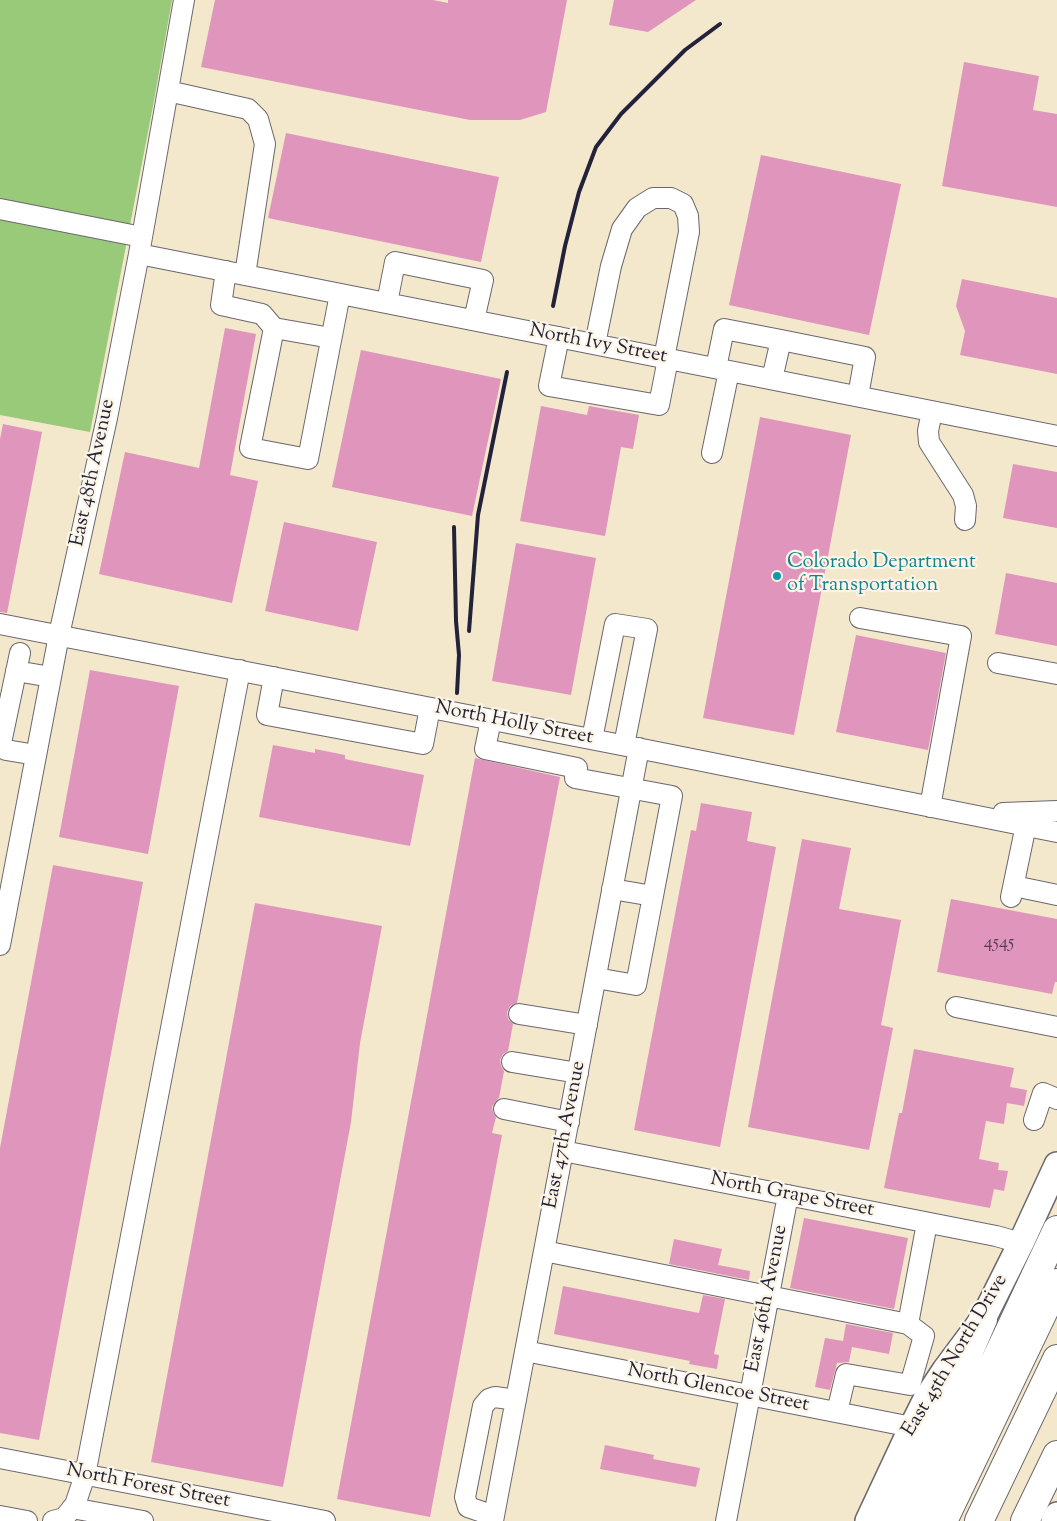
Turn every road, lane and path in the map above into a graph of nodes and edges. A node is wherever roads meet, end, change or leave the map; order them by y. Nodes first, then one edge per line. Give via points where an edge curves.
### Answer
1 (184, 0) edge
2 (168, 91) junction
3 (0, 209) edge
4 (140, 246) junction
5 (236, 273) junction
6 (340, 294) junction
7 (387, 303) junction
8 (474, 320) junction
9 (274, 328) junction
10 (559, 337) junction
11 (331, 338) junction
12 (781, 340) junction
13 (595, 344) junction
14 (666, 358) junction
15 (723, 370) junction
16 (772, 379) junction
17 (858, 396) junction
18 (932, 411) junction
19 (1057, 436) edge
20 (712, 453) dead end
21 (965, 520) dead end
22 (860, 618) dead end
23 (0, 624) edge
24 (59, 635) junction
25 (998, 663) dead end
26 (240, 670) junction
27 (1057, 674) edge
28 (51, 677) junction
29 (274, 677) junction
30 (430, 708) junction
31 (491, 720) junction
32 (592, 739) junction
33 (632, 747) junction
34 (36, 755) junction
35 (631, 789) junction
36 (930, 807) junction
37 (1057, 811) edge
38 (969, 814) junction
39 (1026, 826) junction
40 (1057, 832) edge
41 (612, 889) junction
42 (1057, 895) edge
43 (652, 896) junction
44 (0, 945) edge
45 (596, 978) junction
46 (956, 1007) dead end
47 (519, 1014) dead end
48 (587, 1024) junction
49 (1057, 1026) edge
50 (512, 1062) dead end
51 (578, 1073) junction
52 (1057, 1098) edge
53 (504, 1109) dead end
54 (1034, 1120) dead end
55 (568, 1122) junction
56 (563, 1151) junction
57 (1057, 1165) edge
58 (788, 1196) junction
59 (927, 1223) junction
60 (1057, 1230) edge
61 (1057, 1236) edge
62 (1021, 1243) junction
63 (544, 1251) junction
64 (1057, 1283) edge
65 (769, 1295) junction
66 (983, 1319) junction
67 (908, 1324) junction
68 (525, 1352) junction
69 (1057, 1359) edge
70 (1057, 1393) edge
71 (750, 1396) junction
72 (516, 1400) junction
73 (837, 1412) junction
74 (912, 1427) junction
75 (1057, 1455) edge
76 (0, 1458) edge
77 (85, 1475) junction
78 (72, 1508) junction
79 (1057, 1515) edge
80 (0, 1516) edge
81 (296, 1518) edge
82 (493, 1518) edge
83 (27, 1521) edge
84 (53, 1521) edge
85 (142, 1521) edge
86 (325, 1521) edge
87 (726, 1521) edge
88 (868, 1521) edge
89 (892, 1521) edge
90 (920, 1521) edge
91 (938, 1521) edge
92 (943, 1521) edge
93 (979, 1521) edge
94 (998, 1521) edge
95 (1025, 1521) edge
96 (1054, 1521) edge

1 - 2 street, East 48th Avenue
2 - 4 street, East 48th Avenue
2 - 5 street via 248,109 258,119 265,144
3 - 4 street, North Ivy Street
4 - 5 street, North Ivy Street
4 - 24 street, East 48th Avenue via 100,453
5 - 6 street, North Ivy Street
5 - 9 street via 221,305 262,314
6 - 7 street, North Ivy Street
6 - 11 street
7 - 8 street, North Ivy Street
7 - 8 street via 395,262 483,280
8 - 10 street, North Ivy Street
9 - 11 street
9 - 11 street via 250,448 308,459
10 - 13 street, North Ivy Street
10 - 14 street via 549,386 659,405
12 - 15 street via 724,329
12 - 16 street
12 - 17 street via 865,356
13 - 14 street, North Ivy Street
13 - 14 street via 622,229 637,208 653,198 671,198 683,204 689,232
14 - 15 street, North Ivy Street
15 - 16 street, North Ivy Street
15 - 20 street
16 - 17 street, North Ivy Street
17 - 18 street, North Ivy Street
18 - 19 street, North Ivy Street
18 - 21 street via 929,442 963,495
22 - 36 street via 960,636
23 - 24 street, North Holly Street
24 - 26 street, North Holly Street
24 - 28 street, East 48th Avenue
25 - 27 street
26 - 29 street, North Holly Street
26 - 77 street
28 - 34 street, East 48th Avenue
28 - 34 street via 18,662 1,744 6,750
29 - 30 street, North Holly Street
29 - 30 street via 267,715 423,744
30 - 31 street, North Holly Street
31 - 32 street, North Holly Street
31 - 35 street via 485,748 577,768 575,778
32 - 33 street, North Holly Street
32 - 33 street, East 47th Avenue via 615,624 647,629
33 - 35 street, East 47th Avenue
33 - 36 street, North Holly Street
34 - 44 street, East 48th Avenue
35 - 41 street, East 47th Avenue
35 - 43 street via 672,796
36 - 38 street, North Holly Street
37 - 38 street, North Holly Street
38 - 39 street, North Holly Street
39 - 40 street, North Holly Street
39 - 42 street via 1012,891
41 - 43 street
41 - 45 street, East 47th Avenue
43 - 45 street via 636,985
45 - 48 street, East 47th Avenue
46 - 49 street
47 - 48 street
48 - 51 street, East 47th Avenue
50 - 51 street
51 - 55 street, East 47th Avenue
52 - 54 street via 1043,1093
53 - 55 street
55 - 56 street, East 47th Avenue
56 - 58 street, North Grape Street
56 - 63 street, East 47th Avenue
57 - 62 main road, East 45th North Drive
58 - 59 street, North Grape Street
58 - 65 street, East 46th Avenue
59 - 62 street, North Grape Street
59 - 67 street
60 - 90 highway
61 - 91 highway
62 - 66 main road, East 45th North Drive
63 - 65 street
63 - 68 street, East 47th Avenue
64 - 92 highway
65 - 67 street
65 - 71 street, East 46th Avenue
66 - 74 main road, East 45th North Drive via 940,1377
66 - 89 highway
67 - 73 street via 924,1336 910,1385 846,1374
68 - 71 street, North Glencoe Street
68 - 72 street, East 47th Avenue
69 - 93 highway
70 - 94 highway
71 - 73 street, North Glencoe Street
71 - 87 street, East 46th Avenue
72 - 82 street, East 47th Avenue
72 - 82 street via 495,1397 483,1406 465,1497 468,1507
73 - 74 street, North Glencoe Street
74 - 88 main road, East 45th North Drive
75 - 95 highway
76 - 77 street, North Forest Street
77 - 78 street
77 - 81 street, North Forest Street
78 - 84 street via 64,1518
78 - 85 street
79 - 96 main road
80 - 83 street
81 - 86 street, North Forest Street

